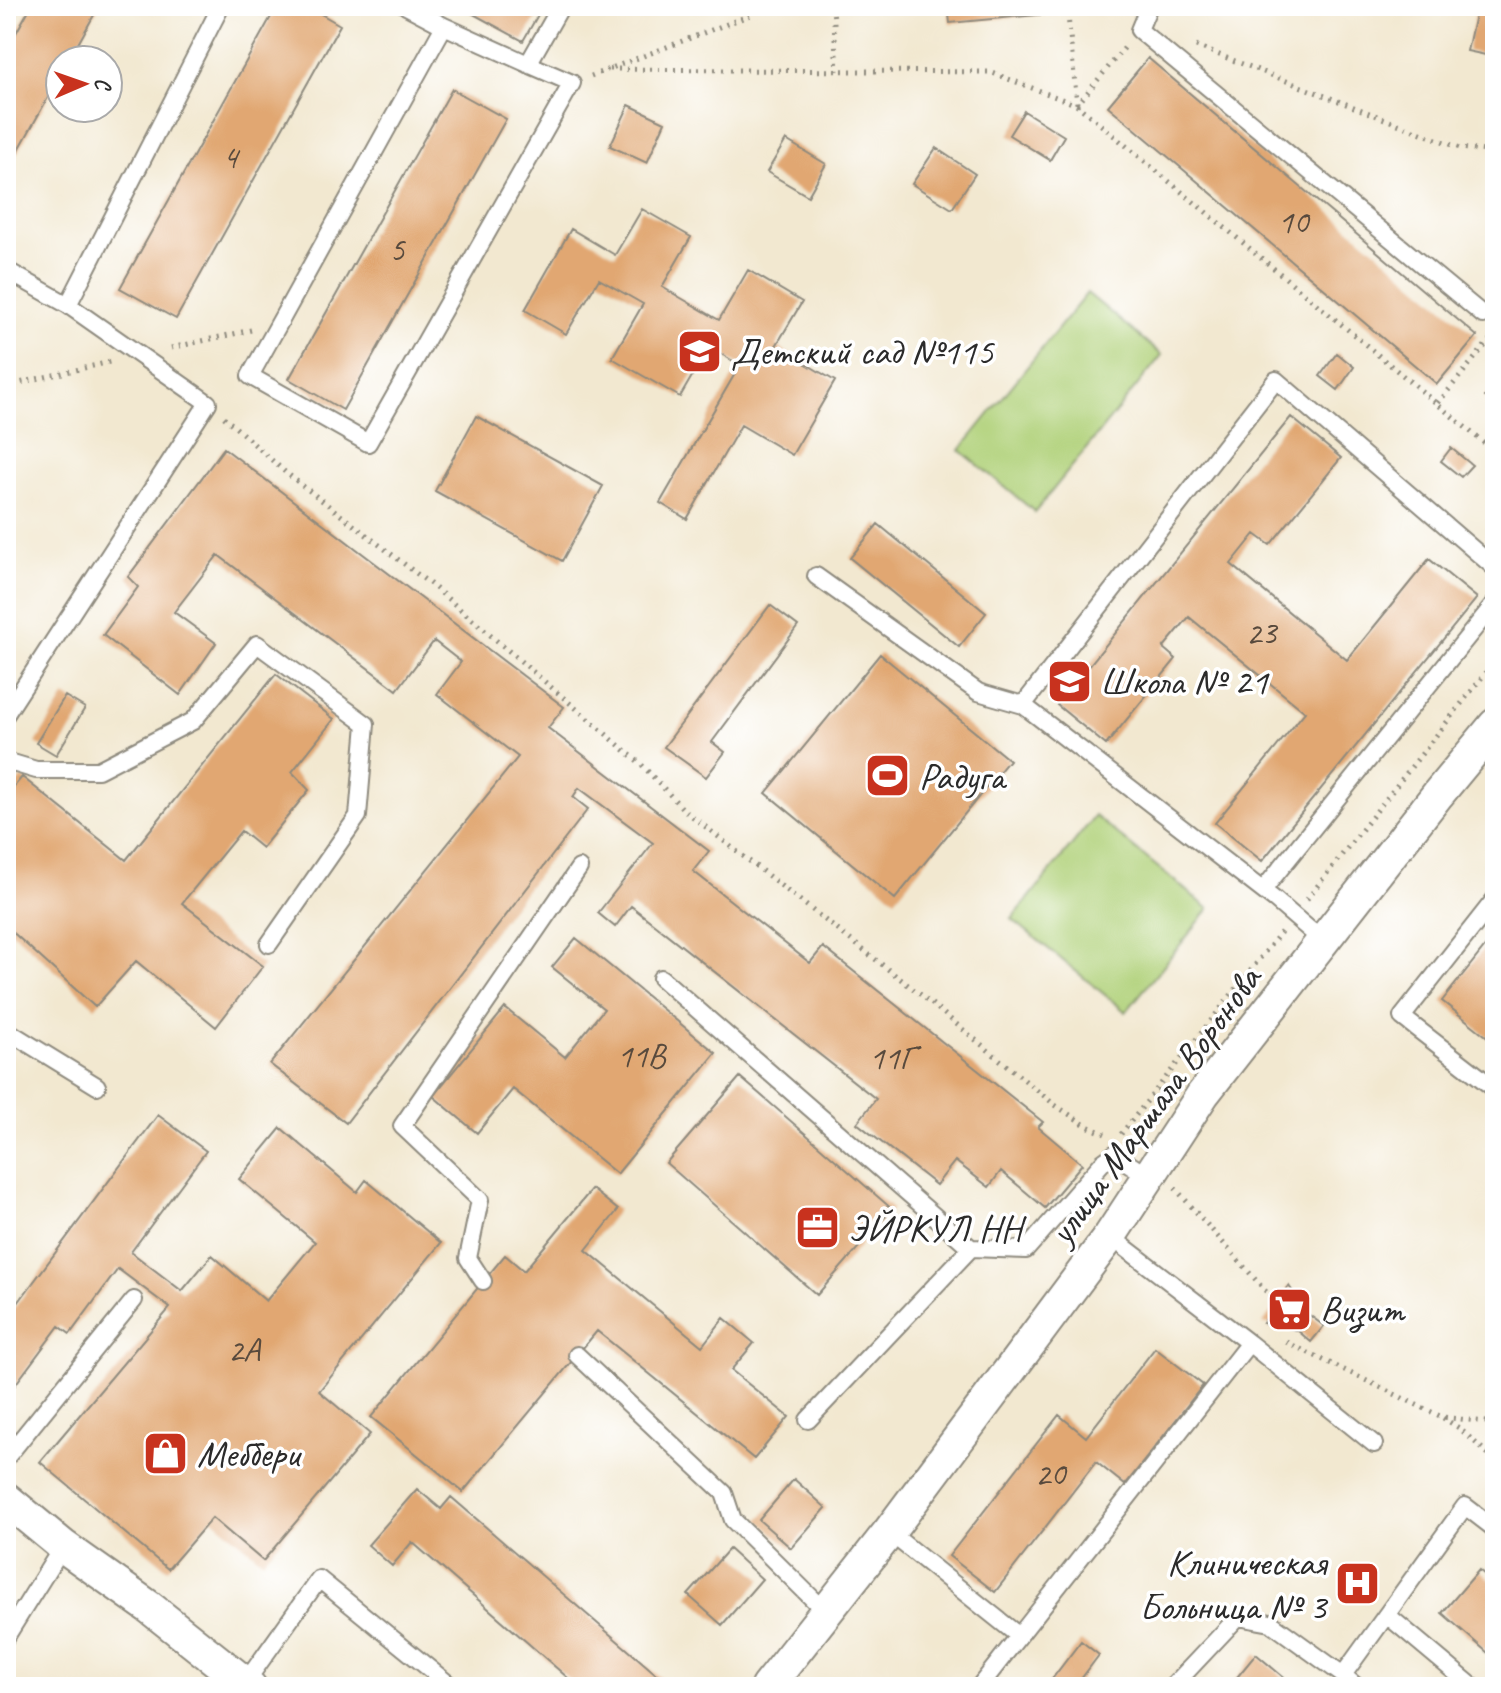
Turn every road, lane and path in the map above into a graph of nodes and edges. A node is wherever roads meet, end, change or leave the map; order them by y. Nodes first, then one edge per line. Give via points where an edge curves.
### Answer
1 (221, 6) edge
2 (406, 6) edge
3 (561, 6) edge
4 (761, 6) edge
5 (833, 6) edge
6 (1067, 6) edge
7 (1149, 6) edge
8 (444, 26) junction
9 (1139, 30) junction
10 (528, 64) junction
11 (610, 69) junction
12 (837, 71) junction
13 (572, 83) junction
14 (1077, 105) junction
15 (1495, 152) edge
16 (6, 270) edge
17 (68, 305) junction
18 (1483, 315) dead end
19 (1495, 334) edge
20 (208, 403) junction
21 (1438, 403) junction
22 (1495, 452) edge
23 (1495, 568) edge
24 (816, 576) dead end
25 (1495, 603) edge
26 (1023, 705) junction
27 (6, 714) edge
28 (1495, 725) edge
29 (6, 761) edge
30 (579, 868) dead end
31 (1263, 890) junction
32 (1495, 899) edge
33 (1324, 942) junction
34 (269, 944) dead end
35 (661, 978) dead end
36 (6, 1030) edge
37 (97, 1086) dead end
38 (1495, 1089) edge
39 (1107, 1135) dead end
40 (1152, 1171) junction
41 (1110, 1236) junction
42 (971, 1248) junction
43 (483, 1281) dead end
44 (134, 1300) dead end
45 (1277, 1304) dead end
46 (1249, 1343) junction
47 (577, 1355) dead end
48 (1442, 1417) junction
49 (808, 1420) dead end
50 (1495, 1423) edge
51 (1374, 1444) dead end
52 (6, 1458) edge
53 (1495, 1460) edge
54 (6, 1499) edge
55 (1495, 1529) edge
56 (889, 1532) junction
57 (63, 1546) junction
58 (826, 1612) junction
59 (1387, 1615) junction
60 (1019, 1636) junction
61 (6, 1637) edge
62 (1343, 1675) junction
63 (247, 1685) edge
64 (452, 1687) edge
65 (767, 1687) edge
66 (979, 1687) edge
67 (1172, 1687) edge
68 (1357, 1687) edge
69 (1473, 1687) edge

1 - 17 lane
2 - 8 lane
3 - 10 lane
4 - 11 path via 753,14
5 - 12 path
6 - 14 path
7 - 9 lane
8 - 10 lane
8 - 13 lane via 250,376 368,443
9 - 14 path
9 - 15 path via 1210,50 1460,148
9 - 18 lane
10 - 13 lane
11 - 12 path
11 - 13 path
12 - 14 path via 990,72
14 - 21 path
16 - 17 lane
17 - 20 lane
19 - 21 path
20 - 27 lane
20 - 39 path via 618,744 684,810 1055,1105
21 - 22 path
23 - 26 lane via 1276,380
24 - 26 lane via 978,692
25 - 31 lane
26 - 31 lane
28 - 33 street, улица Маршала Воронова
29 - 34 lane via 36,770 98,770 193,721 257,644 366,724 358,816
30 - 43 lane via 402,1126 480,1200 468,1258
31 - 33 lane
32 - 38 lane via 1402,1017
33 - 40 street, улица Маршала Воронова via 1203,1094
35 - 42 lane
36 - 37 lane
40 - 41 street, улица Маршала Воронова
40 - 42 lane via 1114,1154 1026,1250
40 - 45 path
41 - 46 lane
41 - 56 street, улица Маршала Воронова
42 - 49 lane
44 - 52 lane
46 - 48 path via 1290,1342
46 - 51 lane
46 - 60 lane
47 - 58 lane via 724,1493 733,1520
48 - 50 path
48 - 53 path
54 - 57 street
55 - 59 lane via 1465,1506
56 - 58 street, улица Маршала Воронова
56 - 60 lane
57 - 61 lane
57 - 63 street
58 - 65 street, улица Маршала Воронова
59 - 62 lane
59 - 69 lane
60 - 66 lane
62 - 67 lane via 1271,1623 1238,1617
62 - 68 lane
63 - 64 lane via 319,1579

